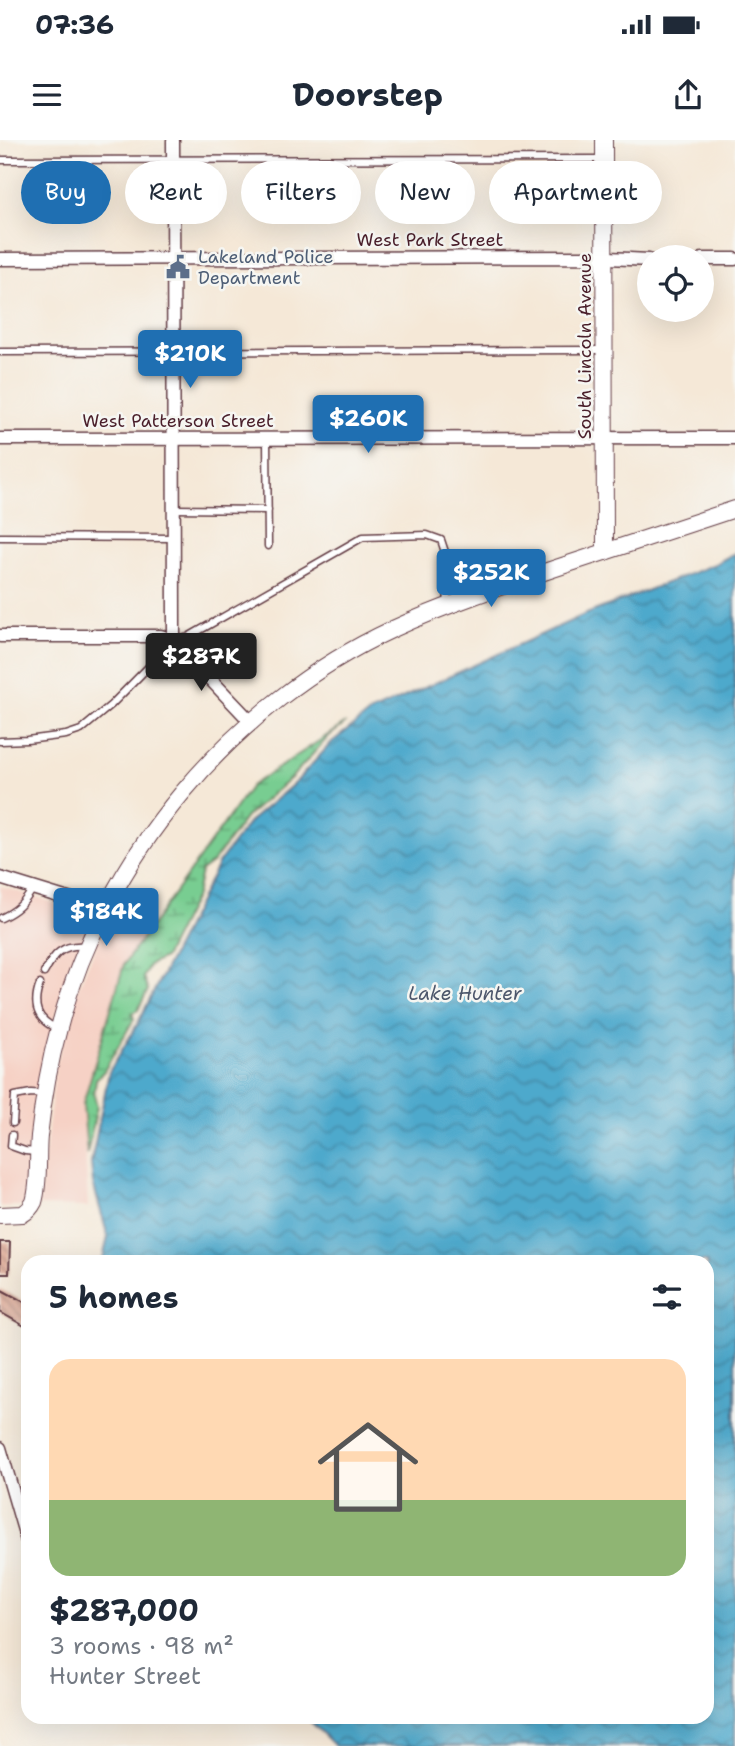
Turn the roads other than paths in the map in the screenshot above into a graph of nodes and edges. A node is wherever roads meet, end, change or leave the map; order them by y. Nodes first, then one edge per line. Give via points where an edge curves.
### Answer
1 (173, 140) edge
2 (604, 140) edge
3 (604, 159) junction
4 (0, 160) edge
5 (173, 160) junction
6 (174, 257) junction
7 (605, 258) junction
8 (0, 259) edge
9 (637, 259) edge
10 (735, 259) edge
11 (714, 260) edge
12 (605, 349) junction
13 (0, 352) edge
14 (173, 352) junction
15 (173, 438) junction
16 (267, 438) junction
17 (605, 438) junction
18 (735, 438) edge
19 (0, 439) edge
20 (175, 509) junction
21 (735, 509) edge
22 (268, 510) junction
23 (0, 537) edge
24 (175, 538) junction
25 (268, 546) dead end
26 (605, 552) junction
27 (448, 605) junction
28 (0, 636) edge
29 (174, 640) junction
30 (252, 723) junction
31 (0, 741) edge
32 (0, 878) edge
33 (33, 888) junction
34 (104, 910) junction
35 (0, 919) edge
36 (87, 946) junction
37 (44, 973) dead end
38 (40, 984) dead end
39 (58, 1029) junction
40 (45, 1094) junction
41 (13, 1123) dead end
42 (12, 1135) dead end
43 (38, 1152) junction
44 (0, 1215) edge
45 (0, 1448) edge
46 (21, 1520) edge

1 - 5 street
2 - 3 street, South Lincoln Avenue
3 - 5 lane
3 - 7 street, South Lincoln Avenue
4 - 5 lane
5 - 6 street
6 - 7 street, West Park Street
6 - 8 street, West Park Street
6 - 14 street
7 - 9 street, West Park Street
7 - 12 street, South Lincoln Avenue
10 - 11 street
12 - 14 lane
12 - 17 street, South Lincoln Avenue
13 - 14 lane
14 - 15 street
15 - 16 street, West Patterson Street
15 - 19 street, West Patterson Street
15 - 20 street
16 - 17 street, West Patterson Street
16 - 22 lane
17 - 18 street, West Patterson Street
17 - 26 street, South Lincoln Avenue
20 - 22 lane
20 - 24 street
21 - 26 street
22 - 25 lane
23 - 24 lane
24 - 29 street
26 - 27 street
27 - 29 lane via 441,540 427,535 372,536 352,542 188,637
27 - 30 street via 339,657
28 - 29 street via 161,636
29 - 30 street
29 - 31 lane via 81,730
30 - 34 street via 190,784 150,834
32 - 33 street
33 - 34 street
33 - 35 lane via 27,900
34 - 36 street
36 - 37 lane via 58,950
36 - 39 street
38 - 39 lane via 34,1004 42,1020
39 - 40 street
40 - 41 lane via 15,1096
40 - 43 street
42 - 43 lane via 12,1146
43 - 44 street via 33,1203 23,1214
45 - 46 street

